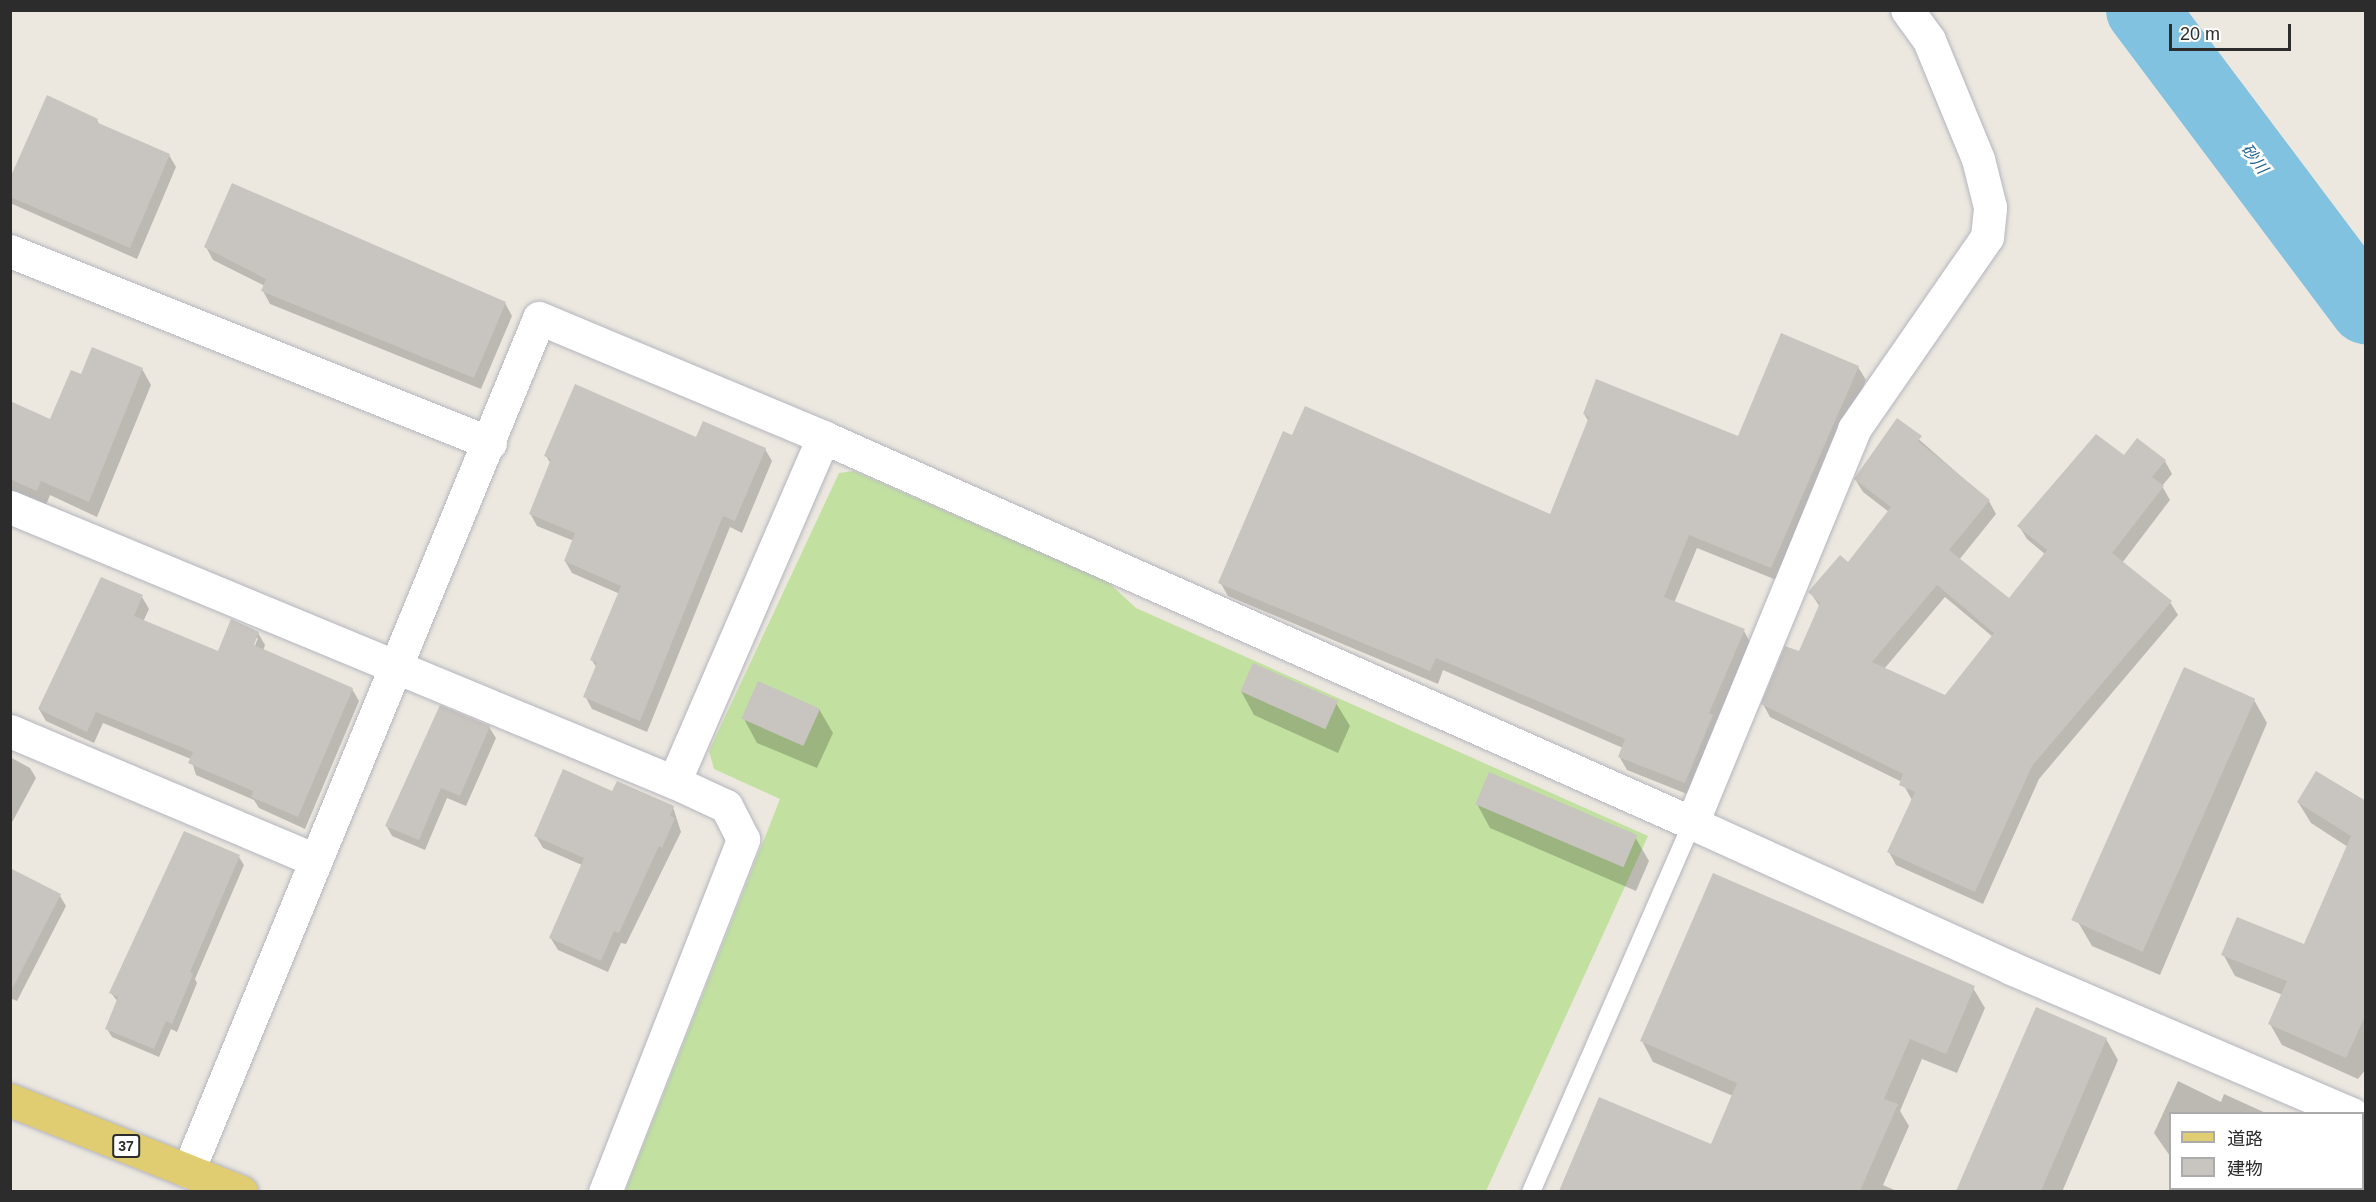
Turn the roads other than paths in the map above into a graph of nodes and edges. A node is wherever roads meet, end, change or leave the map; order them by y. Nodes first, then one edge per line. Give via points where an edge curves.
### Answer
1 (1907, 10) edge
2 (10, 251) edge
3 (823, 437) junction
4 (490, 443) junction
5 (10, 507) edge
6 (395, 665) junction
7 (10, 731) edge
8 (674, 782) junction
9 (1692, 823) junction
10 (316, 860) junction
11 (10, 1100) edge
12 (2350, 1112) edge
13 (189, 1170) junction
14 (241, 1191) edge
15 (604, 1191) edge
16 (1532, 1191) edge

1 - 9 street via 1929,40 1978,159 1990,207 1987,237 1854,429
2 - 4 street
3 - 4 street via 539,318
3 - 8 street
3 - 9 street
4 - 6 street
5 - 6 street
6 - 8 street
6 - 10 street
7 - 10 street
8 - 15 street via 726,806 743,839
9 - 12 street via 2011,968
9 - 16 lane
10 - 13 street
11 - 13 main road, 37
13 - 14 main road, 37

